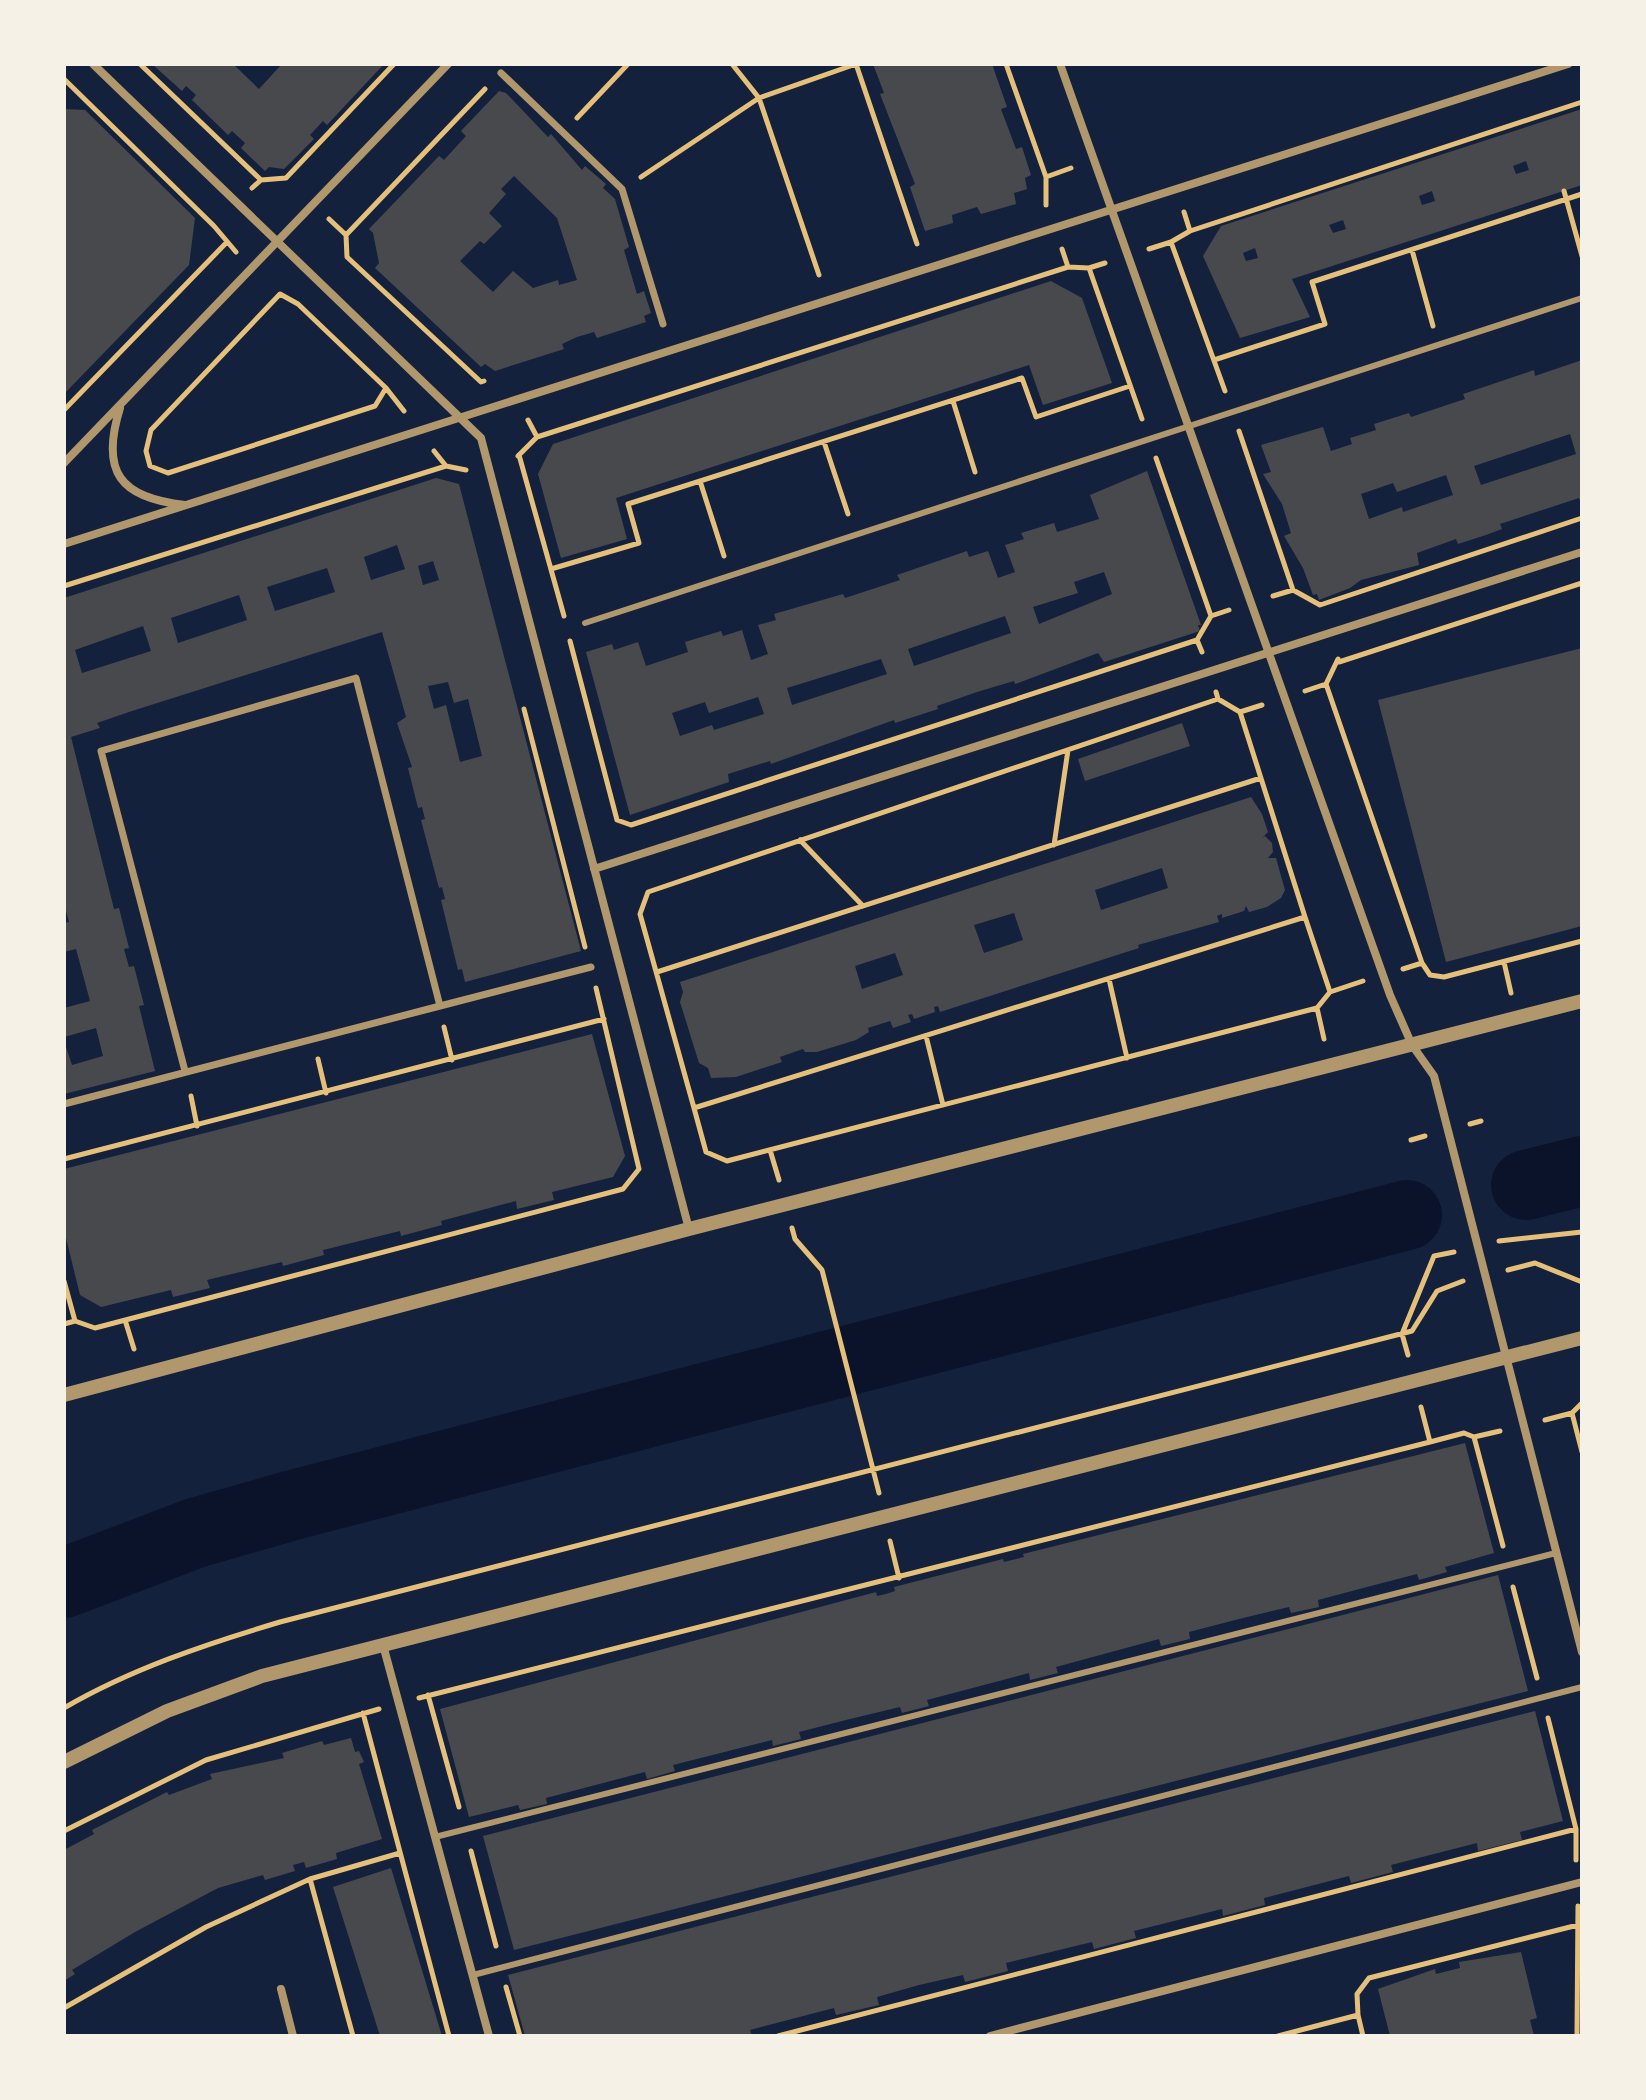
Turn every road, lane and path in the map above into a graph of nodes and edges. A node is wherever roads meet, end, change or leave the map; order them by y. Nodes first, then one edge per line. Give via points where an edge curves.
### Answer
1 (93, 64) edge
2 (140, 64) edge
3 (394, 64) edge
4 (448, 64) edge
5 (628, 64) edge
6 (732, 64) edge
7 (856, 64) edge
8 (1006, 64) edge
9 (1060, 64) edge
10 (1568, 64) edge
11 (501, 73) joint
12 (64, 79) edge
13 (759, 98) junction
14 (1582, 102) edge
15 (563, 133) junction
16 (622, 189) junction
17 (1564, 191) dead end
18 (1582, 194) edge
19 (1566, 200) junction
20 (1046, 205) dead end
21 (1112, 209) junction
22 (278, 241) junction
23 (917, 244) dead end
24 (1412, 250) junction
25 (1582, 256) edge
26 (819, 275) dead end
27 (1582, 298) edge
28 (663, 324) dead end
29 (1439, 344) junction
30 (1214, 360) junction
31 (365, 368) joint
32 (481, 382) dead end
33 (1130, 386) junction
34 (953, 401) junction
35 (121, 404) junction
36 (64, 410) edge
37 (1233, 412) junction
38 (461, 418) junction
39 (1188, 426) junction
40 (1149, 439) junction
41 (824, 442) junction
42 (64, 463) edge
43 (462, 471) dead end
44 (700, 481) junction
45 (982, 494) junction
46 (189, 506) junction
47 (1582, 518) edge
48 (855, 535) junction
49 (64, 544) edge
50 (1582, 552) edge
51 (551, 569) junction
52 (730, 576) junction
53 (1582, 583) edge
54 (64, 586) edge
55 (585, 623) dead end
56 (1268, 652) junction
57 (1339, 662) dead end
58 (1326, 684) dead end
59 (1068, 750) junction
60 (1261, 778) junction
61 (800, 840) junction
62 (1054, 845) junction
63 (594, 869) junction
64 (863, 906) junction
65 (1305, 917) junction
66 (1582, 941) edge
67 (591, 967) dead end
68 (657, 972) junction
69 (1109, 979) junction
70 (1582, 1001) edge
71 (440, 1006) junction
72 (604, 1019) dead end
73 (926, 1036) junction
74 (314, 1038) junction
75 (1412, 1045) junction
76 (1127, 1058) junction
77 (452, 1060) junction
78 (185, 1071) junction
79 (326, 1093) junction
80 (64, 1104) edge
81 (943, 1105) junction
82 (694, 1108) junction
83 (64, 1159) edge
84 (689, 1229) junction
85 (1582, 1232) edge
86 (795, 1239) dead end
87 (1478, 1246) junction
88 (1485, 1276) junction
89 (64, 1281) edge
90 (1582, 1282) edge
91 (125, 1320) dead end
92 (75, 1321) junction
93 (64, 1324) edge
94 (1402, 1334) junction
95 (1582, 1338) edge
96 (1506, 1357) junction
97 (1409, 1360) dead end
98 (64, 1395) edge
99 (857, 1401) dead end
100 (1582, 1403) edge
101 (1423, 1414) dead end
102 (1430, 1442) junction
103 (1582, 1452) edge
104 (1556, 1553) junction
105 (1508, 1566) junction
106 (383, 1645) junction
107 (1582, 1652) edge
108 (1582, 1687) edge
109 (1542, 1698) junction
110 (64, 1708) edge
111 (374, 1710) dead end
112 (363, 1713) junction
113 (64, 1762) edge
114 (1576, 1829) junction
115 (465, 1830) junction
116 (64, 1831) edge
117 (435, 1837) junction
118 (1579, 1837) edge
119 (400, 1853) junction
120 (310, 1879) junction
121 (1580, 1882) edge
122 (1578, 1925) junction
123 (501, 1967) junction
124 (473, 1975) junction
125 (281, 1989) dead end
126 (64, 2008) edge
127 (1358, 2015) junction
128 (1288, 2035) edge
129 (293, 2036) edge
130 (353, 2036) edge
131 (449, 2036) edge
132 (489, 2036) edge
133 (520, 2036) edge
134 (778, 2036) edge
135 (990, 2036) edge
136 (1278, 2036) edge
137 (1363, 2036) edge
138 (1577, 2036) edge

1 - 22 street
2 - 3 path via 261,180 286,178
4 - 22 street
5 - 15 path
6 - 13 path
7 - 13 path
7 - 23 path
8 - 20 path via 1046,177
9 - 21 street
10 - 21 street
11 - 15 street
11 - 32 path via 346,235 347,257
12 - 36 path via 227,242
13 - 16 path
13 - 26 path
14 - 30 path via 1190,231 1171,242
15 - 16 street
16 - 28 street
17 - 19 path
18 - 19 path
19 - 24 path
19 - 25 path
21 - 38 street
21 - 39 street
22 - 35 street
22 - 38 street
24 - 29 path
24 - 30 path via 1312,282 1325,324
27 - 29 lane
29 - 37 lane
30 - 37 path
31 - 31 path via 386,388 375,406 168,473 150,466 146,451 151,430 280,294 298,304
33 - 34 path via 1036,417 1022,378
33 - 40 path
33 - 51 path via 1089,268 1068,267 537,437 519,455
34 - 41 path
34 - 45 path
35 - 42 street
35 - 46 street via 111,443 119,476 147,498
37 - 39 lane
37 - 47 path via 1293,590 1320,605
38 - 46 street
38 - 63 street via 481,438 489,464
39 - 40 lane
39 - 56 street
40 - 45 lane
40 - 51 path via 1211,616 1197,640 631,825 617,820
41 - 44 path
41 - 48 path
43 - 54 path via 446,466
44 - 51 path via 628,504 639,543
44 - 52 path
45 - 48 lane
46 - 49 street
48 - 52 lane
50 - 56 street
52 - 55 lane
53 - 57 path
56 - 63 street
56 - 75 street via 1382,975
58 - 66 path via 1430,975 1444,977
59 - 60 path via 1218,699 1240,712
59 - 61 path
59 - 62 path
60 - 62 path
60 - 65 path
61 - 64 path
61 - 68 path via 648,892 640,914
62 - 64 path
63 - 84 street
64 - 68 path
65 - 69 path
65 - 76 path via 1330,992 1317,1008
67 - 71 street
68 - 82 path
69 - 73 path
69 - 76 path
70 - 75 street
71 - 74 street
71 - 77 path
71 - 78 street via 356,678 101,751
72 - 77 path
73 - 81 path
73 - 82 path
74 - 78 street
74 - 79 path
75 - 84 street
75 - 87 street via 1434,1076
76 - 81 path
77 - 79 path
78 - 80 street
79 - 83 path
81 - 82 path via 727,1161 706,1152
84 - 98 street
85 - 87 path
86 - 99 path via 822,1270
87 - 88 street
87 - 94 path via 1434,1256
88 - 90 path via 1535,1263
88 - 94 path via 1437,1291 1418,1327
88 - 96 street
89 - 92 path
91 - 92 path via 95,1328
92 - 93 path
94 - 97 path
94 - 110 path via 280,1622 165,1661
95 - 96 street
96 - 104 street
96 - 106 street
100 - 103 path via 1572,1413
101 - 102 path
102 - 105 path via 1464,1433 1474,1437
102 - 115 path via 428,1695
104 - 105 lane
104 - 107 street
105 - 109 path
105 - 115 lane
106 - 113 street via 262,1676 167,1711
106 - 117 street
108 - 109 lane
109 - 114 path
109 - 123 lane
111 - 112 path
112 - 116 path via 206,1760
112 - 119 path
114 - 118 path
114 - 134 path
115 - 117 lane
115 - 123 path
117 - 124 street
118 - 121 path
119 - 120 path
119 - 131 path
120 - 126 path via 206,1927
120 - 130 path
121 - 122 path
121 - 135 street
122 - 127 path via 1369,1978 1357,1994
122 - 138 path
123 - 124 lane
123 - 133 path
124 - 132 street
125 - 129 street
127 - 128 path
127 - 137 path
128 - 136 path

